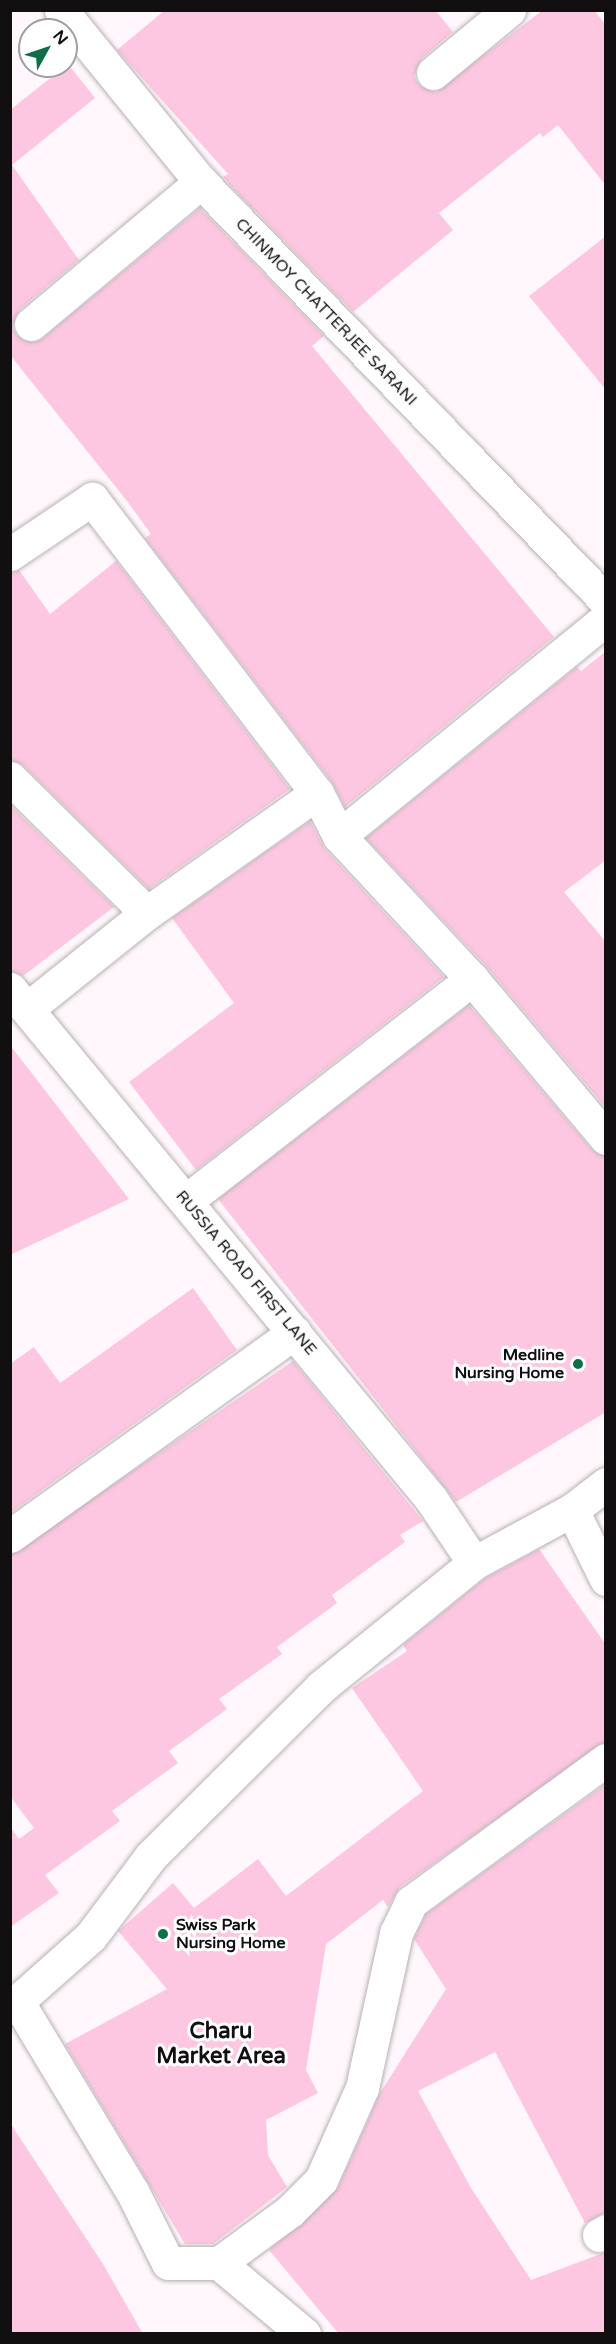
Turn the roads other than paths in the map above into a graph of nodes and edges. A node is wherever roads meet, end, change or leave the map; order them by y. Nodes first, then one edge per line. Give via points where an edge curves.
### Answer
1 (62, 10) edge
2 (509, 10) edge
3 (433, 73) dead end
4 (201, 182) junction
5 (31, 324) dead end
6 (10, 555) edge
7 (606, 601) edge
8 (606, 619) edge
9 (10, 778) edge
10 (317, 793) junction
11 (339, 836) junction
12 (147, 913) junction
13 (472, 979) junction
14 (19, 999) edge
15 (606, 1138) edge
16 (187, 1200) junction
17 (295, 1332) junction
18 (606, 1484) edge
19 (572, 1510) junction
20 (10, 1536) edge
21 (474, 1563) junction
22 (606, 1579) edge
23 (606, 1760) edge
24 (15, 2006) edge
25 (219, 2263) junction
26 (304, 2334) edge

1 - 4 street, CHINMOY CHATTERJEE SARANI
2 - 3 street
4 - 5 street
4 - 7 street, CHINMOY CHATTERJEE SARANI
6 - 10 street via 92,499
8 - 11 street
9 - 12 street
10 - 11 street
10 - 12 street
11 - 13 street
12 - 14 street
13 - 15 street
13 - 16 street
14 - 16 street, RUSSIA ROAD FIRST LANE
16 - 17 street, RUSSIA ROAD FIRST LANE
17 - 20 street
17 - 21 street, RUSSIA ROAD FIRST LANE via 431,1499
18 - 19 street
19 - 21 street
19 - 22 street
21 - 24 street via 321,1687 151,1856 91,1936
23 - 25 street via 411,1902 396,1933 362,2088 321,2180 282,2217
24 - 25 street via 132,2191 168,2263
25 - 26 street

